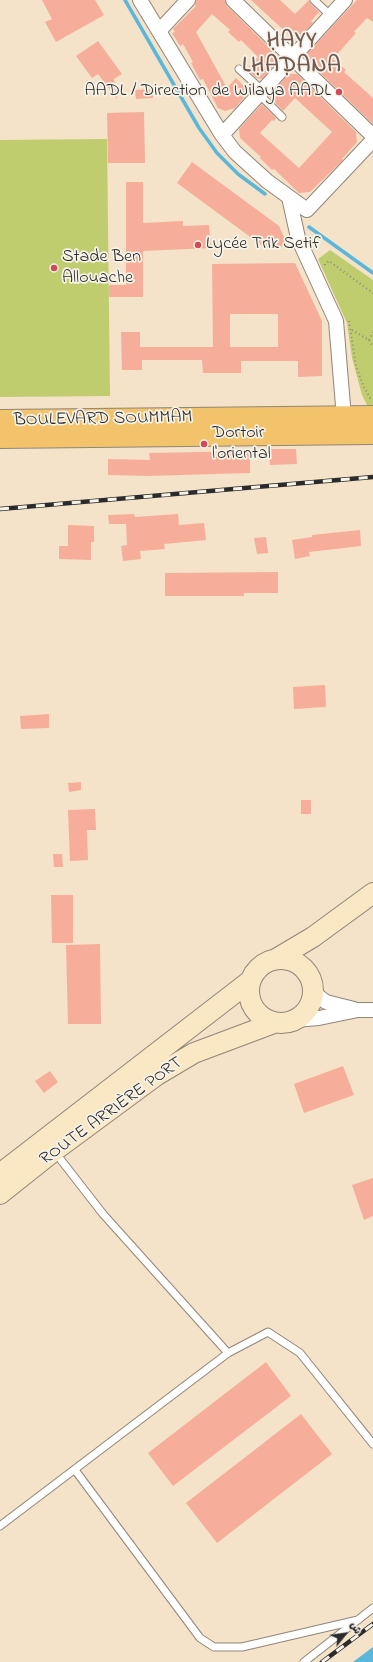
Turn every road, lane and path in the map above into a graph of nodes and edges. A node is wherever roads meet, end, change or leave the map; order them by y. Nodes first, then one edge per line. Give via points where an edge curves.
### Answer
1 (140, 0) edge
2 (188, 0) edge
3 (233, 0) edge
4 (314, 0) edge
5 (345, 0) edge
6 (331, 16) junction
7 (159, 31) junction
8 (292, 57) junction
9 (239, 69) dead end
10 (260, 91) junction
11 (282, 117) dead end
12 (222, 135) junction
13 (373, 136) edge
14 (373, 140) edge
15 (289, 197) junction
16 (308, 210) junction
17 (298, 238) junction
18 (352, 330) dead end
19 (373, 332) edge
20 (369, 340) junction
21 (373, 347) edge
22 (373, 417) edge
23 (344, 418) junction
24 (0, 421) edge
25 (373, 433) edge
26 (0, 437) edge
27 (373, 893) edge
28 (313, 937) junction
29 (276, 959) junction
30 (305, 970) junction
31 (250, 981) junction
32 (313, 992) junction
33 (358, 1010) junction
34 (373, 1010) edge
35 (294, 1020) junction
36 (274, 1022) junction
37 (54, 1151) junction
38 (0, 1174) edge
39 (0, 1194) edge
40 (228, 1353) junction
41 (373, 1444) edge
42 (75, 1470) junction
43 (0, 1526) edge
44 (373, 1608) edge
45 (358, 1620) junction
46 (304, 1662) edge

1 - 7 street
2 - 7 street
3 - 8 street
4 - 6 lane
5 - 6 street
6 - 8 street
7 - 12 street
8 - 10 street
8 - 13 street
9 - 10 lane
10 - 11 lane
10 - 12 street
12 - 15 street via 250,167
14 - 16 street
15 - 16 street
15 - 17 street
16 - 17 street via 300,226
17 - 23 street via 336,321
18 - 20 path
19 - 20 path
20 - 21 path
22 - 23 main road, BOULEVARD SOUMMAM
23 - 24 main road, BOULEVARD SOUMMAM
25 - 26 main road, BOULEVARD SOUMMAM
27 - 28 street
28 - 29 street
28 - 30 street
29 - 30 street via 292,961
29 - 31 street via 260,966
30 - 32 street
31 - 36 street via 248,992 256,1012 264,1019
31 - 38 street, ROUTE ARRIÈRE PORT
32 - 33 street via 326,1002
32 - 35 street via 307,1009
33 - 34 street
33 - 35 street
35 - 36 street
36 - 37 street, ROUTE ARRIÈRE PORT via 194,1053 157,1075
37 - 39 street, ROUTE ARRIÈRE PORT
37 - 40 lane via 103,1214
40 - 41 lane via 268,1332 300,1353
40 - 42 lane
42 - 43 lane
42 - 45 lane via 200,1638 214,1647 242,1646
44 - 45 lane
45 - 46 lane

